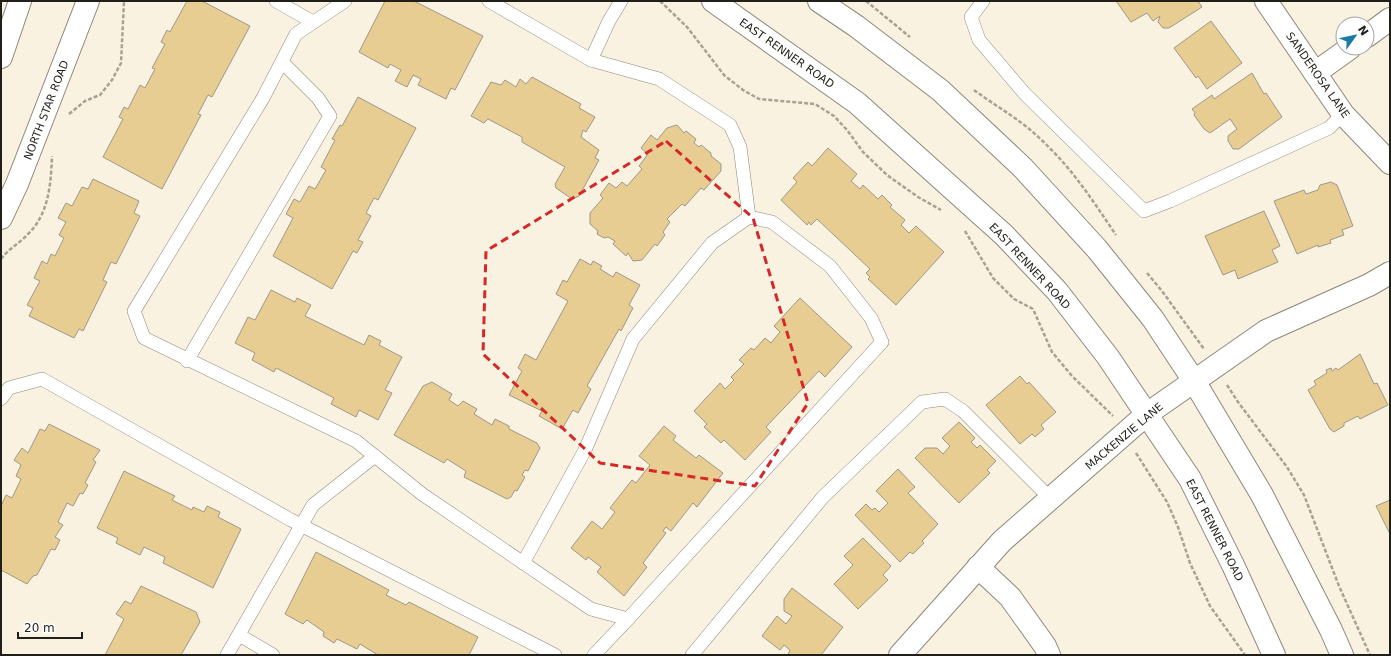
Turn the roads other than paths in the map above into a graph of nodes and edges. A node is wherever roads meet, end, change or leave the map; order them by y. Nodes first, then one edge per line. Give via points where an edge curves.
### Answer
1 (20, 1) edge
2 (88, 1) edge
3 (276, 1) edge
4 (345, 1) edge
5 (489, 1) edge
6 (621, 1) edge
7 (713, 1) edge
8 (983, 1) edge
9 (1266, 1) edge
10 (831, 5) edge
11 (1390, 19) edge
12 (313, 22) junction
13 (1375, 30) edge
14 (1339, 56) edge
15 (1, 57) edge
16 (592, 60) junction
17 (282, 62) junction
18 (1315, 73) junction
19 (1343, 114) junction
20 (1390, 163) edge
21 (749, 217) junction
22 (1, 218) edge
23 (1390, 273) edge
24 (188, 361) junction
25 (1194, 382) junction
26 (1, 399) edge
27 (1147, 414) junction
28 (375, 456) junction
29 (1050, 498) junction
30 (303, 525) junction
31 (523, 562) junction
32 (978, 567) junction
33 (628, 619) junction
34 (239, 635) junction
35 (228, 655) edge
36 (273, 655) edge
37 (555, 655) edge
38 (594, 655) edge
39 (692, 655) edge
40 (900, 655) edge
41 (1049, 655) edge
42 (1274, 655) edge
43 (1342, 655) edge

1 - 15 main road
2 - 22 main road, NORTH STAR ROAD via 17,184
3 - 12 lane
4 - 12 lane
5 - 16 lane
6 - 16 lane
7 - 27 main road, EAST RENNER ROAD via 857,103 1004,235 1057,292 1108,357
8 - 19 lane via 971,17 979,40 1025,94 1144,211 1329,128
9 - 18 main road, SANDEROSA LANE
10 - 25 main road via 940,90 1023,168 1097,249 1153,319
11 - 13 main road
12 - 17 lane via 296,34
14 - 18 main road
16 - 21 lane via 659,79 730,125 740,147
17 - 24 lane via 318,98 330,116
17 - 24 lane via 263,98 134,311 144,338
18 - 19 main road, SANDEROSA LANE
19 - 20 main road, SANDEROSA LANE
21 - 31 lane via 712,243 633,339 585,450
21 - 33 lane via 772,222 830,266 871,318 882,342
23 - 25 main road, MACKENZIE LANE via 1266,331
24 - 28 lane via 356,441
25 - 27 main road, MACKENZIE LANE
25 - 43 main road via 1262,495 1332,630
26 - 30 lane via 9,388 42,379
27 - 29 main road, MACKENZIE LANE
27 - 42 main road, EAST RENNER ROAD via 1190,479
28 - 30 lane via 313,505
28 - 31 lane via 422,494
29 - 32 main road, MACKENZIE LANE via 1002,540
29 - 39 lane via 963,411 945,399 922,402 822,498
30 - 34 lane
30 - 37 lane
31 - 33 lane via 592,609
32 - 40 main road, MACKENZIE LANE
32 - 41 main road via 1010,597
33 - 38 lane
34 - 35 lane
34 - 36 lane

